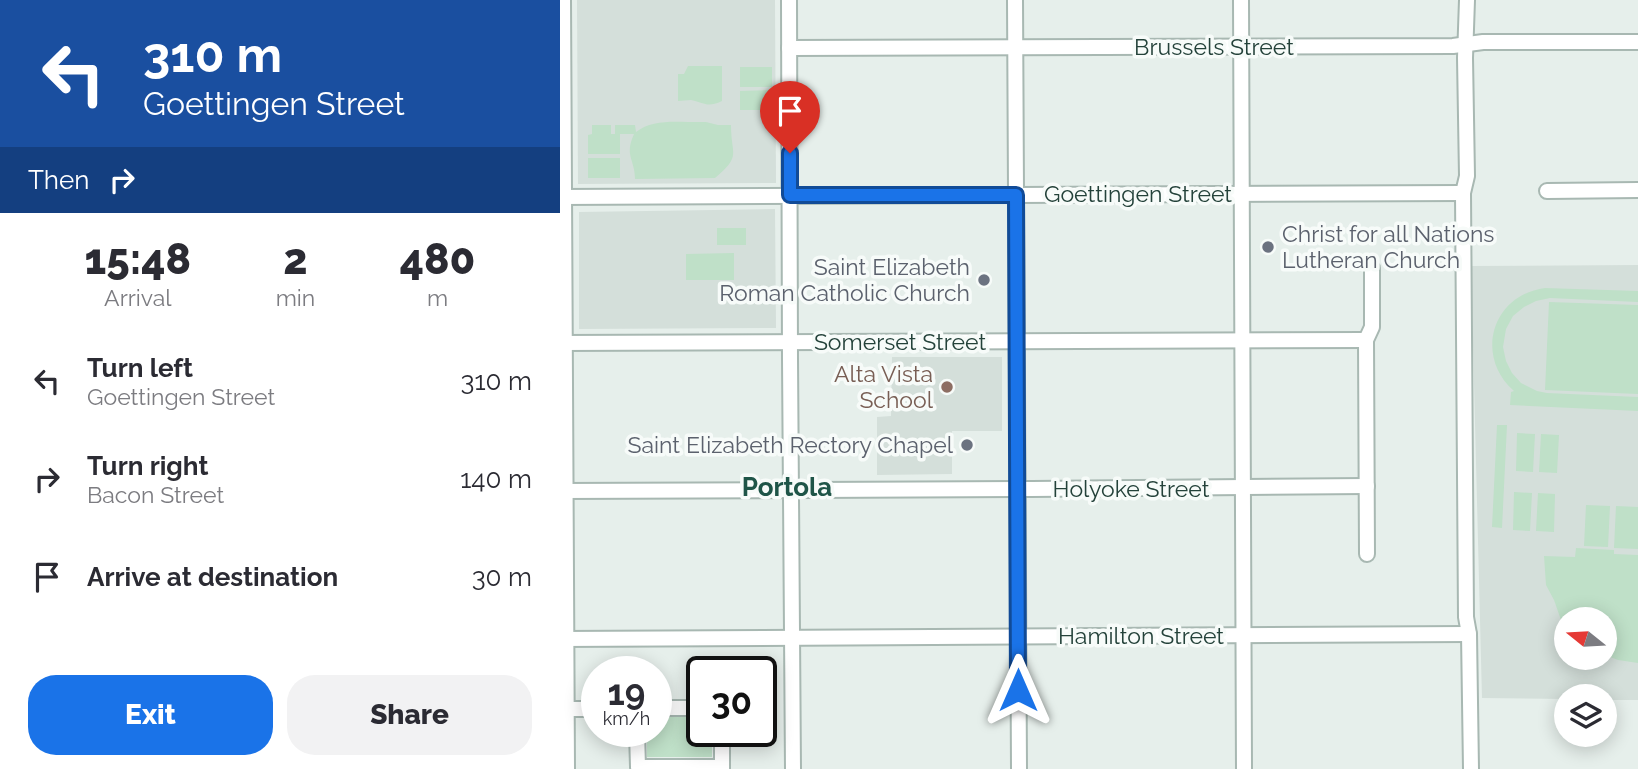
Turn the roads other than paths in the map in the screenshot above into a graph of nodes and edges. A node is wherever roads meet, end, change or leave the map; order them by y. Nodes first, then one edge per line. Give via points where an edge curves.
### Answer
1 (563, 0) edge
2 (789, 0) edge
3 (1015, 0) edge
4 (1241, 0) edge
5 (1467, 0) edge
6 (1638, 42) edge
7 (1466, 44) junction
8 (1016, 47) junction
9 (1241, 47) junction
10 (789, 48) junction
11 (562, 49) edge
12 (1638, 190) edge
13 (1547, 191) dead end
14 (1463, 193) junction
15 (1242, 194) junction
16 (790, 195) junction
17 (1016, 195) junction
18 (562, 197) edge
19 (1371, 268) dead end
20 (1366, 340) junction
21 (1243, 341) junction
22 (1017, 342) junction
23 (790, 343) junction
24 (562, 344) edge
25 (1367, 486) junction
26 (1243, 488) junction
27 (1017, 489) junction
28 (791, 490) junction
29 (563, 491) edge
30 (1367, 554) dead end
31 (1469, 634) junction
32 (1018, 636) junction
33 (1244, 636) junction
34 (792, 637) junction
35 (563, 639) edge
36 (567, 709) junction
37 (581, 709) edge
38 (637, 747) edge
39 (722, 747) edge
40 (722, 768) edge
41 (567, 769) edge
42 (793, 769) edge
43 (1019, 769) edge
44 (1244, 769) edge
45 (1471, 769) edge

1 - 11 street
2 - 10 street
3 - 8 street
4 - 9 street
5 - 7 street
6 - 7 street, Brussels Street
7 - 9 street, Brussels Street
7 - 14 street via 1467,176
8 - 9 street, Brussels Street
8 - 10 street, Brussels Street
8 - 17 street
9 - 15 street
10 - 16 street
11 - 18 street
12 - 13 street
14 - 15 street, Goettingen Street
14 - 31 street
15 - 17 street, Goettingen Street
15 - 21 street
16 - 17 street, Goettingen Street
16 - 18 street, Goettingen Street
16 - 23 street
17 - 22 street
18 - 24 street
19 - 20 street via 1372,327
20 - 21 street, Somerset Street
20 - 25 street
21 - 22 street, Somerset Street
21 - 26 street
22 - 23 street, Somerset Street
22 - 27 street
23 - 24 street, Somerset Street
23 - 28 street
24 - 29 street
25 - 26 street, Holyoke Street
25 - 30 street
26 - 27 street, Holyoke Street
26 - 33 street
27 - 28 street, Holyoke Street
27 - 32 street
28 - 29 street, Holyoke Street
28 - 34 street
29 - 35 street
31 - 33 street, Hamilton Street
31 - 45 street
32 - 33 street, Hamilton Street
32 - 34 street, Hamilton Street
32 - 43 street
33 - 44 street
34 - 35 street, Hamilton Street
34 - 42 street
35 - 36 street
36 - 37 street
36 - 41 street
38 - 40 street via 638,767
39 - 40 street

